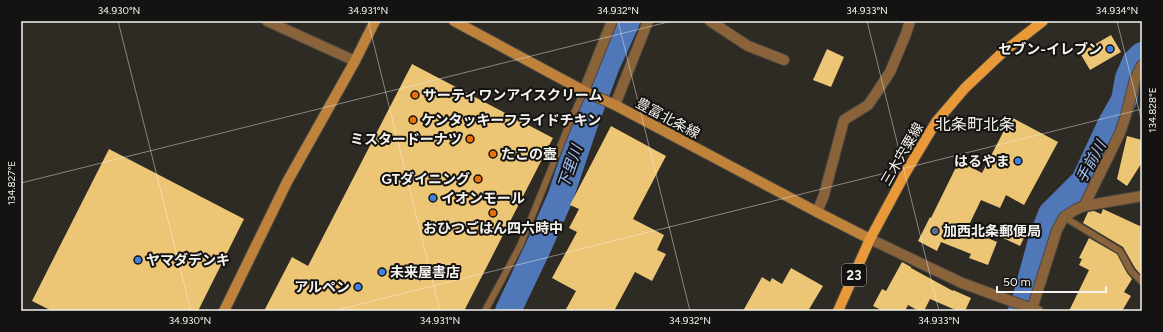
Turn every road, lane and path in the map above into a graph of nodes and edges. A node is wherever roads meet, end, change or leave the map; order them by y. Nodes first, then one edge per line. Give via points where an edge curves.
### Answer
1 (267, 21) edge
2 (375, 21) edge
3 (454, 21) edge
4 (612, 21) edge
5 (648, 21) edge
6 (710, 21) edge
7 (910, 21) edge
8 (1043, 21) edge
9 (720, 24) edge
10 (784, 60) dead end
11 (355, 61) junction
12 (1142, 65) edge
13 (584, 91) junction
14 (611, 104) junction
15 (1142, 196) edge
16 (1084, 206) junction
17 (817, 212) junction
18 (1064, 218) junction
19 (870, 239) junction
20 (1142, 282) edge
21 (1016, 307) edge
22 (1035, 310) edge
23 (224, 311) edge
24 (485, 311) edge
25 (838, 311) edge

1 - 11 street
2 - 11 main road
3 - 13 main road, 豊富北条線
4 - 13 street
5 - 14 street
6 - 9 street
7 - 17 street via 890,72 875,95 868,105 844,120
8 - 19 main road, 三木宍粟線 / 23 via 1002,53 965,88 936,122
9 - 10 street via 748,46
11 - 23 main road via 287,182
12 - 16 street via 1135,79 1120,133
13 - 14 main road, 豊富北条線
13 - 24 lane via 520,246
14 - 17 main road, 豊富北条線
15 - 16 street
16 - 18 street
17 - 19 main road, 豊富北条線
18 - 20 lane via 1120,251 1131,271
18 - 22 street via 1057,230
19 - 21 street
19 - 25 main road, 三木宍粟線 / 23
21 - 22 street

